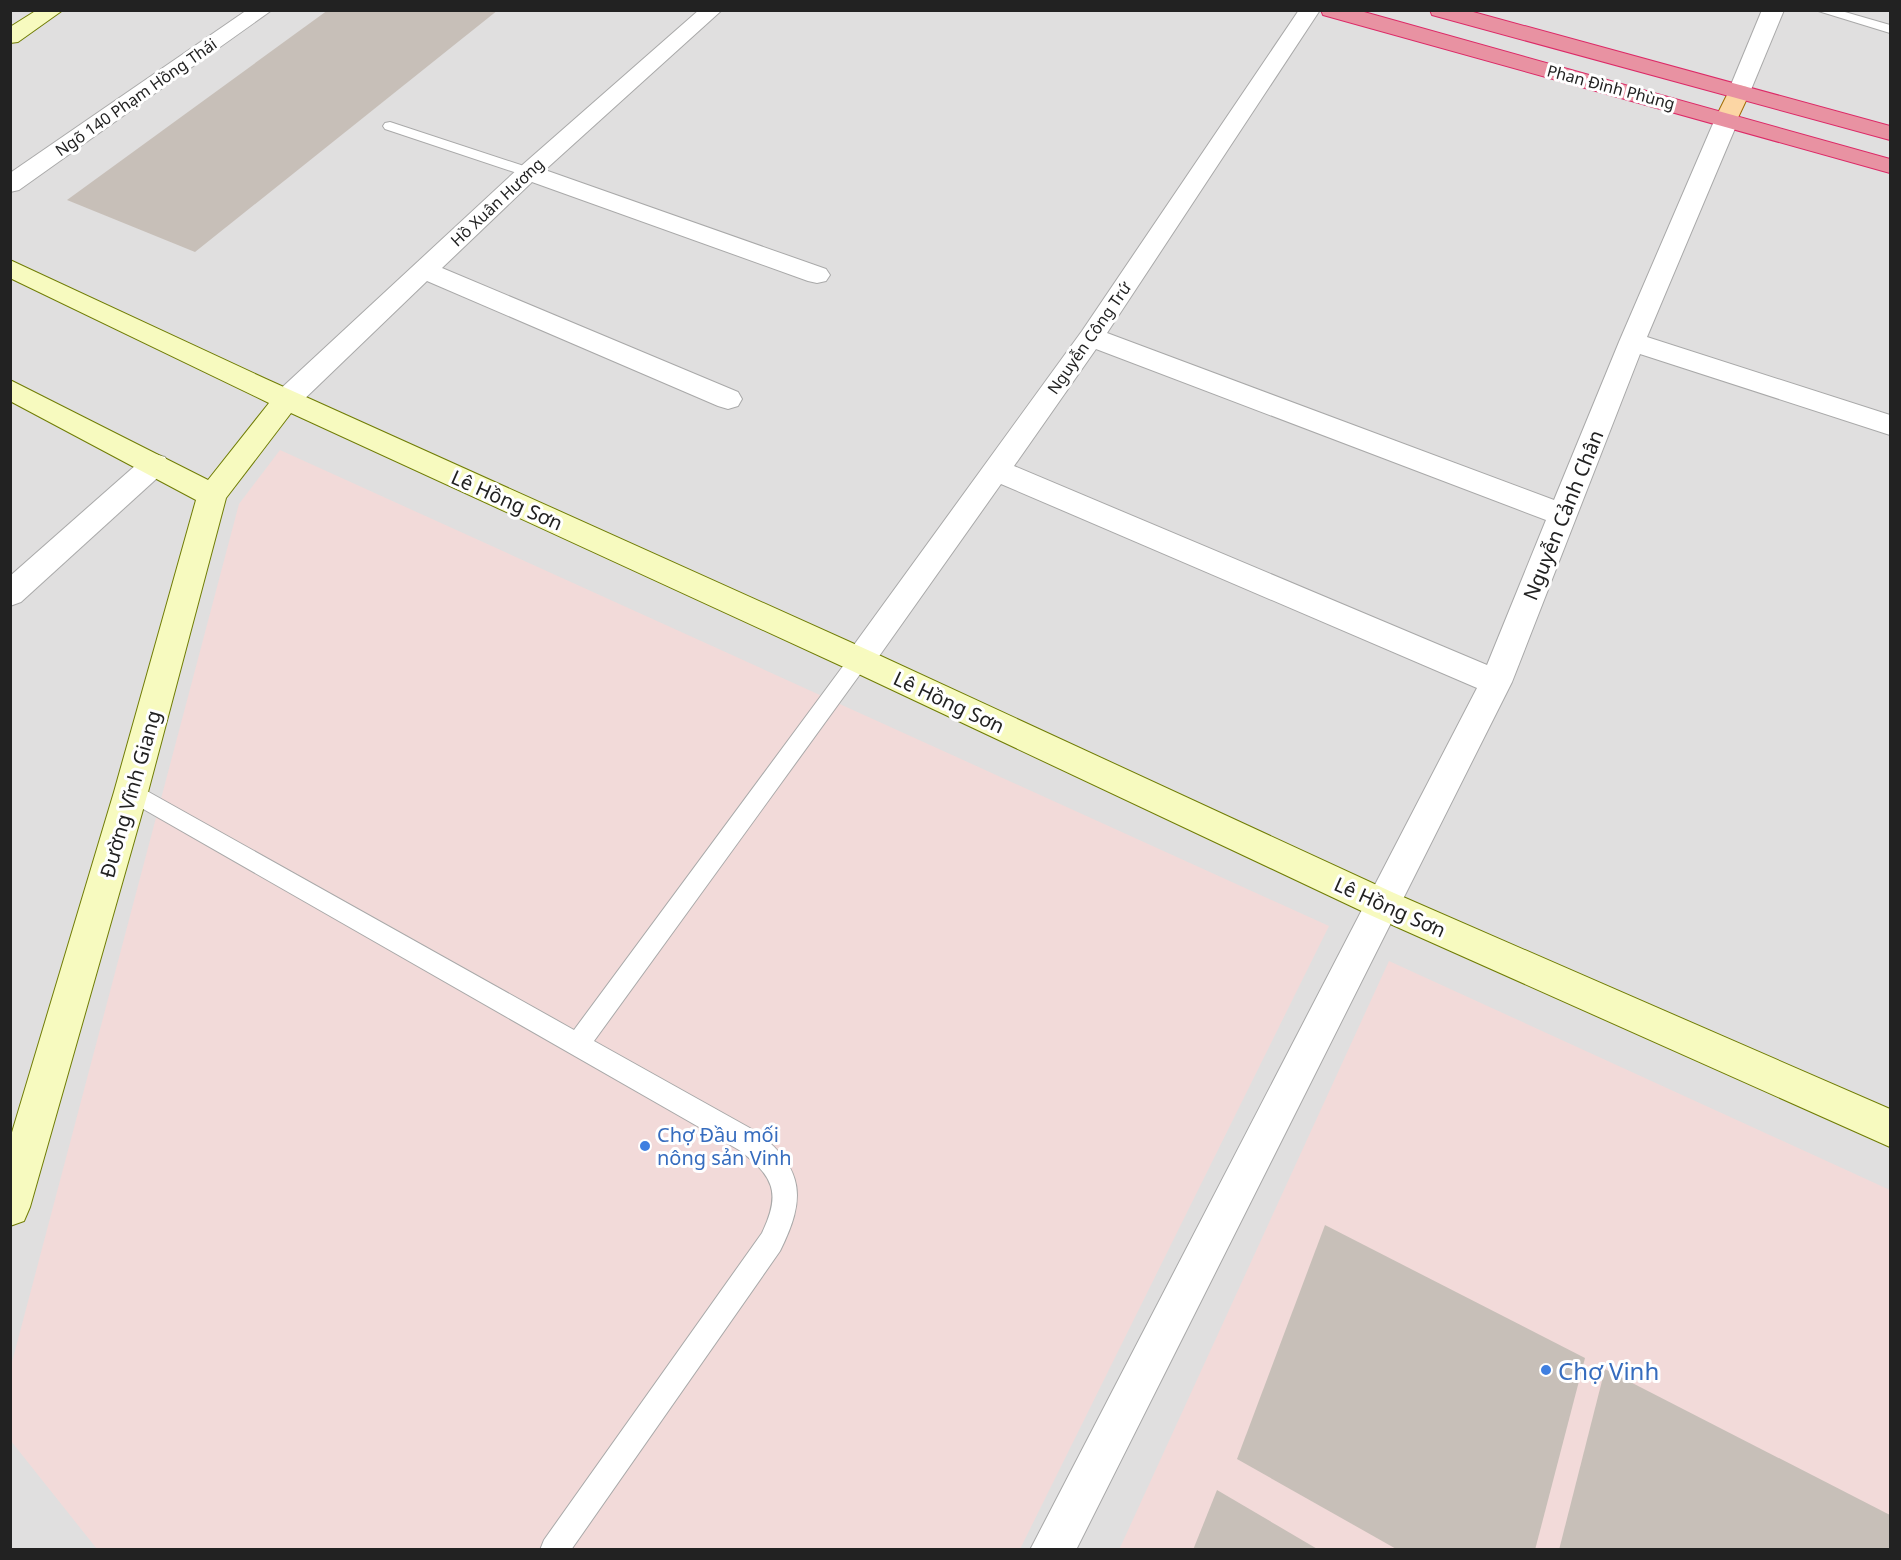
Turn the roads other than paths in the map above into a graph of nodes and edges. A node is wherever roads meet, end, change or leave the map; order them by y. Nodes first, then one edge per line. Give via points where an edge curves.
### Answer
1 (53, 10) edge
2 (262, 10) edge
3 (712, 10) edge
4 (1310, 10) edge
5 (1330, 10) edge
6 (1440, 10) edge
7 (1773, 10) edge
8 (1821, 10) edge
9 (1890, 29) edge
10 (10, 37) edge
11 (1739, 92) junction
12 (1727, 119) junction
13 (390, 126) dead end
14 (1890, 133) edge
15 (1890, 166) edge
16 (528, 172) junction
17 (10, 185) edge
18 (10, 268) edge
19 (424, 270) junction
20 (817, 275) dead end
21 (1091, 337) junction
22 (1632, 342) junction
23 (10, 389) edge
24 (728, 399) dead end
25 (286, 400) junction
26 (1890, 425) edge
27 (155, 464) junction
28 (996, 470) junction
29 (212, 495) junction
30 (1563, 515) junction
31 (10, 594) edge
32 (859, 660) junction
33 (1496, 682) junction
34 (131, 792) junction
35 (1382, 904) junction
36 (578, 1043) junction
37 (1890, 1128) edge
38 (10, 1208) edge
39 (554, 1550) edge
40 (1052, 1550) edge

1 - 10 street
2 - 17 street, Ngõ 140 Phạm Hồng Thái
3 - 16 street, Hồ Xuân Hương
4 - 21 street, Nguyễn Công Trứ
5 - 12 highway, Phan Đình Phùng
6 - 11 highway, Phan Đình Phùng
7 - 11 street
8 - 9 lane
11 - 12 main road
11 - 14 highway, Phan Đình Phùng
12 - 15 highway, Phan Đình Phùng
12 - 22 street, Nguyễn Cảnh Chân
13 - 16 lane
16 - 19 street, Hồ Xuân Hương
16 - 20 street
18 - 25 street, Lê Hồng Sơn
19 - 24 street
19 - 25 street, Hồ Xuân Hương
21 - 28 street, Nguyễn Công Trứ
21 - 30 street
22 - 26 street
22 - 30 street, Nguyễn Cảnh Chân
23 - 27 street
25 - 29 street, Đường Vĩnh Giang
25 - 32 street, Lê Hồng Sơn
27 - 29 street
27 - 31 street
28 - 32 street, Nguyễn Công Trứ
28 - 33 street
29 - 34 street, Đường Vĩnh Giang
30 - 33 street, Nguyễn Cảnh Chân
32 - 35 street, Lê Hồng Sơn
32 - 36 lane
33 - 35 street, Nguyễn Cảnh Chân
34 - 36 lane
34 - 38 street, Đường Vĩnh Giang
35 - 37 street, Lê Hồng Sơn
35 - 40 street, Nguyễn Cảnh Chân
36 - 39 lane via 767,1154 780,1170 787,1188 787,1206 771,1242

